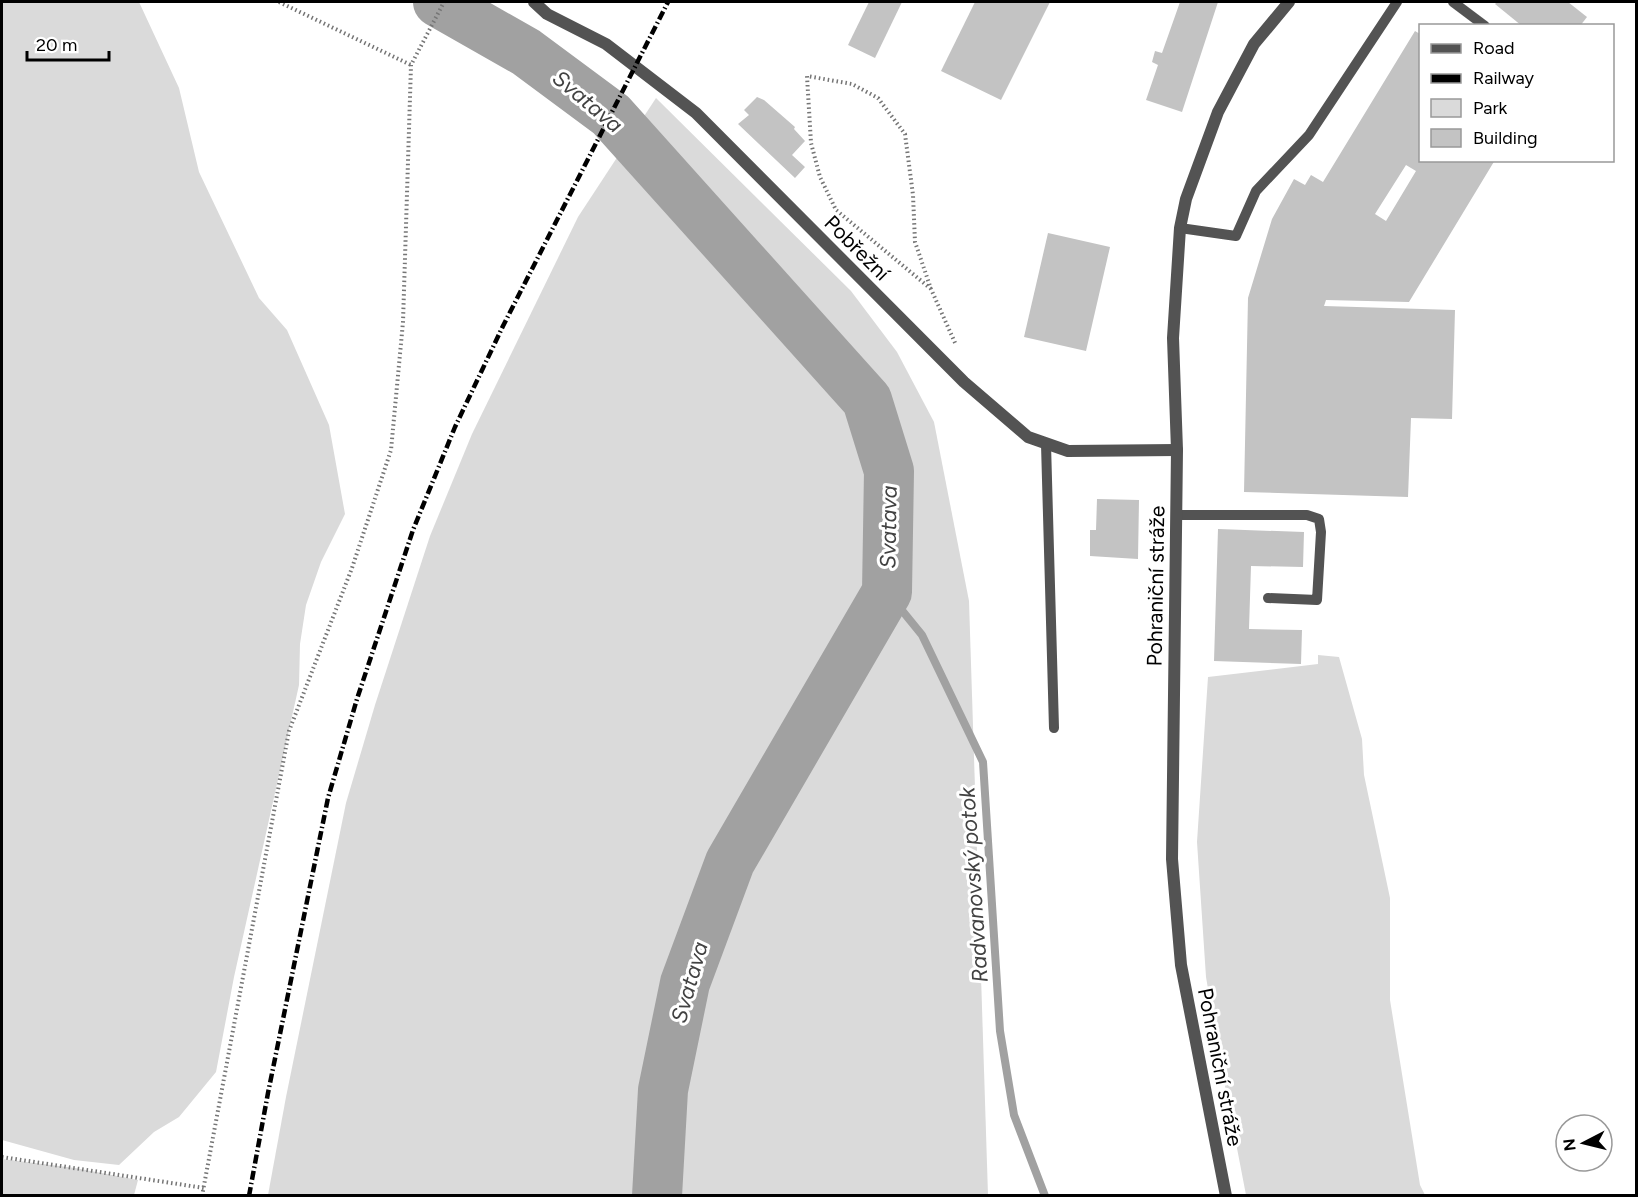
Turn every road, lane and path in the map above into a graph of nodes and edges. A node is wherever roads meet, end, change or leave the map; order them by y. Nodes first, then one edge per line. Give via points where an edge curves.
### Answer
1 (279, 2) edge
2 (444, 2) edge
3 (534, 2) edge
4 (1289, 2) edge
5 (1397, 2) edge
6 (1453, 2) edge
7 (1482, 24) edge
8 (411, 65) junction
9 (1180, 228) junction
10 (931, 289) junction
11 (960, 352) dead end
12 (1046, 444) junction
13 (1177, 450) junction
14 (1176, 515) junction
15 (1268, 598) dead end
16 (1054, 728) dead end
17 (2, 1156) edge
18 (204, 1188) junction
19 (1226, 1195) edge
20 (202, 1196) edge

1 - 8 path
2 - 8 path
3 - 12 street, Pobřežní via 547,14 606,44 696,113 964,382 1028,437
4 - 9 street, Pohraniční stráže via 1254,44 1218,112 1186,199
5 - 9 lane via 1308,135 1256,191 1236,236
6 - 7 lane
8 - 18 path via 404,322 391,450 352,568 289,731
9 - 13 street, Pohraniční stráže via 1173,338
10 - 10 path via 915,242 905,134 878,98 852,84 807,76 811,143 819,177 836,210
10 - 11 path
12 - 13 street, Pobřežní via 1068,451
12 - 16 lane
13 - 14 street, Pohraniční stráže
14 - 15 lane via 1307,515 1319,519 1317,600
14 - 19 street, Pohraniční stráže via 1172,859 1181,965
17 - 18 path
18 - 20 path

